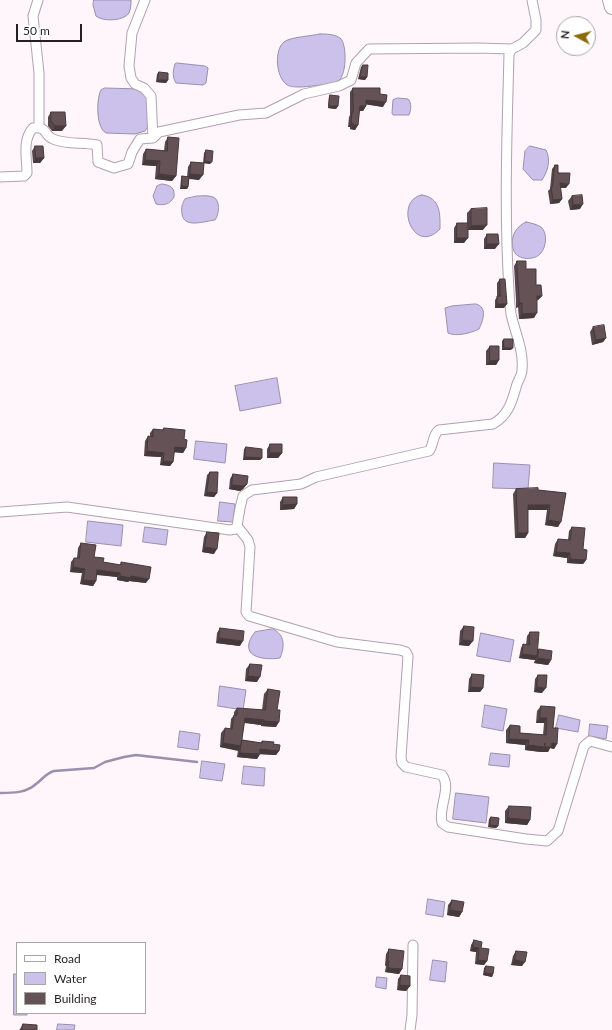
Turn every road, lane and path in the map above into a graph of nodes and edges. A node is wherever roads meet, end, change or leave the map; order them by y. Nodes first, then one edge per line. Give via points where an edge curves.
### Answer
1 (38, 0) edge
2 (145, 0) edge
3 (532, 0) edge
4 (610, 0) edge
5 (612, 7) edge
6 (512, 49) junction
7 (39, 127) junction
8 (153, 138) junction
9 (0, 178) edge
10 (0, 512) edge
11 (237, 526) junction
12 (612, 747) edge
13 (413, 945) dead end
14 (410, 1030) edge

1 - 7 street via 33,16
2 - 8 street via 132,33 129,66 135,84 144,88 151,96
3 - 6 street via 536,30 523,43
4 - 5 highway
6 - 8 street via 369,49 356,64 351,80 339,86 304,94 266,113 239,115 159,132
6 - 11 street via 509,54 507,125 507,249 512,314 523,360 522,372 507,412 501,420 493,424 439,430 429,451 316,477 301,484 252,490 244,496
7 - 8 street via 45,129 53,139 97,145 98,162 114,168 128,164 140,139
7 - 9 street via 33,128 29,133 26,148 27,173 24,176
10 - 11 street via 67,507 230,530
11 - 12 street via 250,547 246,612 248,616 337,642 406,652 408,656 402,763 406,767 442,775 445,779 440,815 442,822 448,826 547,841 558,831 584,746 590,741
13 - 14 street

